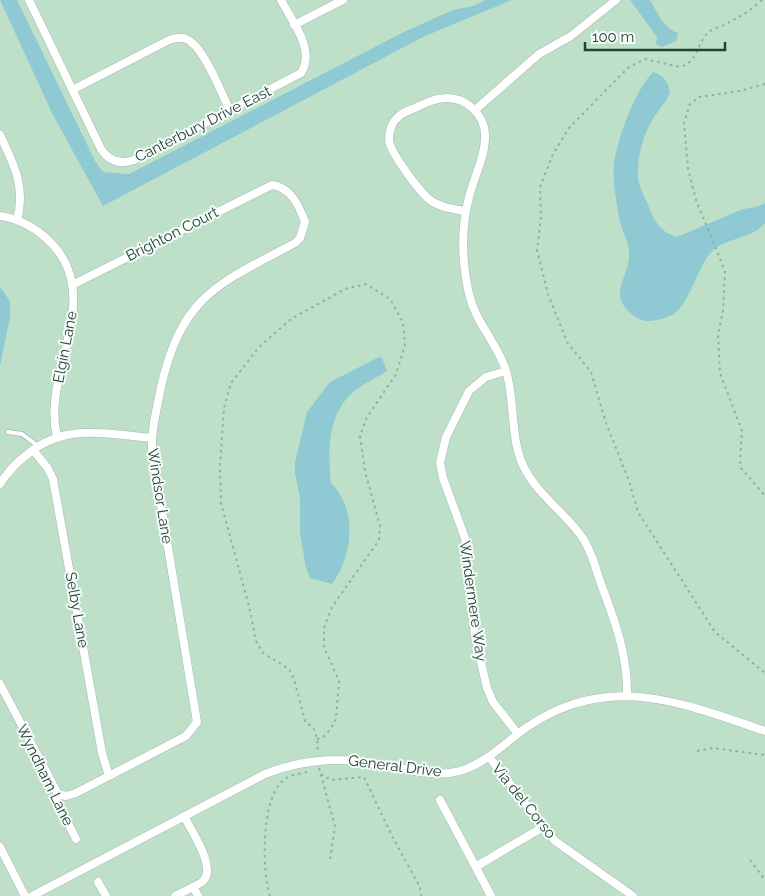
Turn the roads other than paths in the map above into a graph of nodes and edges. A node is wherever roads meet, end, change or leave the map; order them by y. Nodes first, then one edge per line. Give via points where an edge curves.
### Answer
1 (28, 0) edge
2 (281, 0) edge
3 (342, 0) edge
4 (616, 0) edge
5 (294, 25) junction
6 (72, 90) junction
7 (476, 110) junction
8 (230, 111) junction
9 (0, 135) edge
10 (272, 185) joint
11 (466, 211) junction
12 (0, 216) edge
13 (17, 220) junction
14 (72, 285) junction
15 (506, 371) junction
16 (8, 432) dead end
17 (57, 436) junction
18 (152, 438) junction
19 (35, 448) junction
20 (0, 484) edge
21 (0, 684) edge
22 (627, 696) junction
23 (765, 731) edge
24 (518, 734) junction
25 (489, 757) junction
26 (110, 776) junction
27 (58, 794) junction
28 (440, 800) dead end
29 (184, 816) junction
30 (543, 827) junction
31 (76, 839) dead end
32 (0, 847) edge
33 (476, 866) junction
34 (98, 882) dead end
35 (193, 887) junction
36 (25, 896) edge
37 (32, 896) edge
38 (106, 896) edge
39 (175, 896) edge
40 (198, 896) edge
41 (491, 896) edge
42 (633, 896) edge

1 - 6 street, Canterbury Drive East
2 - 5 street, Canterbury Drive East
3 - 5 street
4 - 7 street via 571,36 539,54
5 - 8 street, Canterbury Drive East via 306,52 301,73
6 - 8 street, Canterbury Drive East via 104,154 121,162 134,160
6 - 8 street via 169,40 183,38 198,49
7 - 11 street via 484,127 485,140
7 - 11 street via 452,98 432,101 398,117 390,128 389,140 394,152 425,195 444,207
9 - 13 street via 19,178 21,201
10 - 14 street, Brighton Court
10 - 18 street, Windsor Lane via 285,188 298,208 304,222 300,238 220,284 193,309 179,330 167,361
11 - 15 street via 464,254 469,295 478,322
12 - 13 street, Elgin Lane
13 - 14 street, Elgin Lane via 36,230 56,248
14 - 17 street, Elgin Lane via 73,311 54,406
15 - 22 street via 520,458 530,478 575,529 590,552 623,646
15 - 24 street, Windermere Way via 486,377 469,390 443,444 440,463 468,551 475,636 487,688 493,702
16 - 19 lane via 22,434
17 - 18 street via 82,432
17 - 19 street
18 - 26 street, Windsor Lane via 198,715 194,728 186,736
19 - 20 street via 8,472
19 - 26 street, Selby Lane via 53,479 102,752
21 - 27 street, Wyndham Lane
22 - 23 street, General Drive via 664,699
22 - 24 street, General Drive via 576,704 548,715
24 - 25 street, General Drive
25 - 29 street, General Drive via 465,770 437,774 354,759 292,764 265,774
25 - 30 street, Via del Corso
26 - 27 street via 76,793
27 - 31 street, Wyndham Lane via 57,801
28 - 33 street
29 - 35 street via 208,866 206,877
29 - 37 street, General Drive
30 - 33 street
30 - 42 street, Via del Corso via 554,841
32 - 36 street
33 - 41 street
34 - 38 street
35 - 39 street
35 - 40 street

